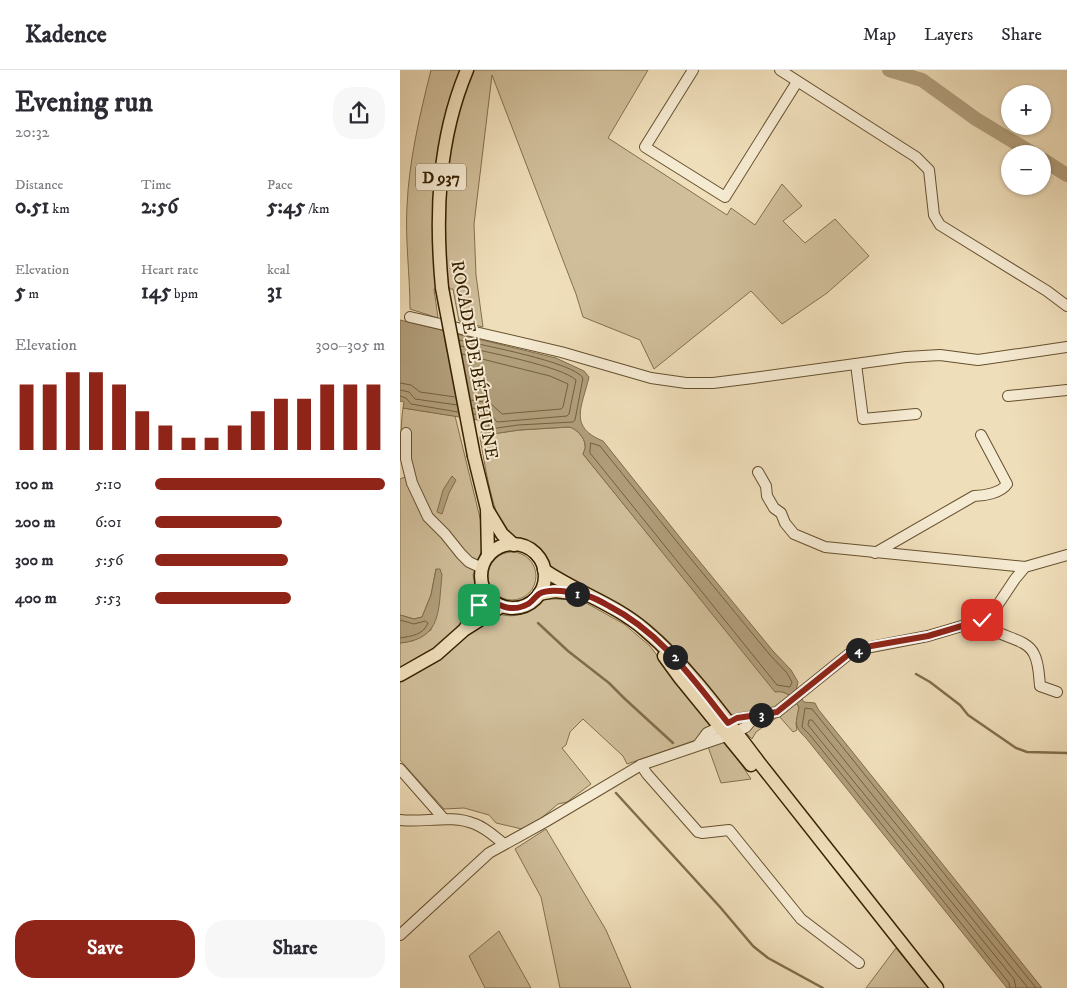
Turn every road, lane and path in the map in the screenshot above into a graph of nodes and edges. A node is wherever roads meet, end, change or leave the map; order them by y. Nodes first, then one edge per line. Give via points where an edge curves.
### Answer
1 (467, 70) edge
2 (693, 70) edge
3 (780, 70) edge
4 (797, 82) junction
5 (1067, 306) edge
6 (410, 317) dead end
7 (1067, 347) edge
8 (856, 364) junction
9 (1067, 390) edge
10 (1008, 396) dead end
11 (916, 414) dead end
12 (406, 433) dead end
13 (981, 434) dead end
14 (758, 472) dead end
15 (487, 509) junction
16 (514, 544) junction
17 (875, 553) junction
18 (1067, 555) edge
19 (488, 556) junction
20 (1025, 567) junction
21 (482, 568) junction
22 (544, 570) junction
23 (485, 592) junction
24 (539, 594) junction
25 (590, 596) junction
26 (502, 606) junction
27 (982, 620) junction
28 (643, 628) junction
29 (464, 630) junction
30 (400, 675) edge
31 (1057, 692) dead end
32 (728, 730) junction
33 (641, 765) junction
34 (400, 769) edge
35 (444, 819) junction
36 (400, 820) edge
37 (504, 844) junction
38 (824, 846) junction
39 (400, 935) edge
40 (859, 963) dead end
41 (938, 988) edge

1 - 15 main road, ROCADE DE BÉTHUNE / D 937, bridge via 448,129 443,157 439,253 442,288
2 - 4 street via 645,147 724,197
3 - 4 street
4 - 5 street via 916,157 929,170 934,216 940,225
6 - 8 street via 677,382 713,383
7 - 8 street via 978,360 931,356
8 - 11 street via 864,419
9 - 10 street
12 - 21 street via 406,459 412,483 428,517 469,562
13 - 17 street via 1007,484 1004,489 974,496
14 - 17 street via 766,486 767,496 794,534 825,547
15 - 16 main road, ROCADE DE BÉTHUNE / D 937 via 502,534
15 - 19 main road, ROCADE DE BÉTHUNE / D 937
16 - 19 main road via 495,550
16 - 22 main road via 536,555
17 - 20 street
18 - 20 street
19 - 21 main road
20 - 27 street via 991,614
21 - 23 main road
22 - 24 main road
22 - 25 main road
23 - 26 main road
23 - 29 main road
24 - 25 main road via 565,591
24 - 26 main road via 527,605
25 - 28 main road
26 - 29 main road
27 - 31 street via 986,626 1026,645 1034,654 1040,686
27 - 32 street via 849,654 777,712 756,715 746,727
28 - 32 main road via 680,678
28 - 32 main road via 671,653
29 - 30 main road via 437,654
32 - 33 street via 707,733 698,745
32 - 38 main road via 752,753
32 - 38 main road via 800,823
33 - 37 street
33 - 40 street via 698,832 729,830 801,919
34 - 35 street
35 - 36 street
35 - 37 street via 475,824
37 - 39 street via 480,861
38 - 41 main road

